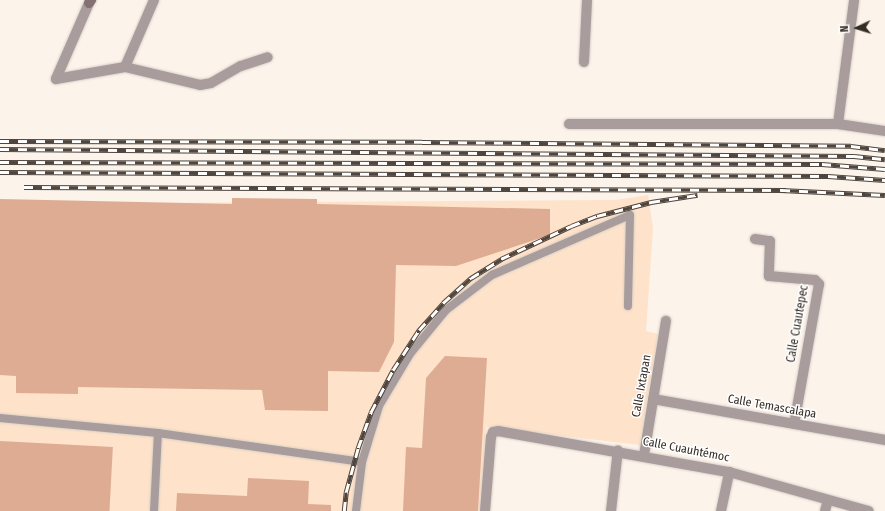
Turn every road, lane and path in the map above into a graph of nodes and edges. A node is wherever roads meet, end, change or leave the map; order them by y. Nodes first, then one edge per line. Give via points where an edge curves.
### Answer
1 (154, 0) edge
2 (587, 0) edge
3 (854, 0) edge
4 (90, 2) edge
5 (268, 57) dead end
6 (584, 62) dead end
7 (124, 66) junction
8 (569, 124) dead end
9 (838, 124) junction
10 (885, 131) edge
11 (754, 239) dead end
12 (628, 306) dead end
13 (666, 321) dead end
14 (653, 399) junction
15 (0, 418) edge
16 (794, 424) junction
17 (158, 433) junction
18 (885, 440) edge
19 (618, 450) junction
20 (644, 455) junction
21 (362, 462) junction
22 (729, 472) junction
23 (828, 500) junction
24 (154, 511) edge
25 (356, 511) edge
26 (484, 511) edge
27 (611, 511) edge
28 (721, 511) edge
29 (825, 511) edge
30 (869, 511) edge

1 - 7 street
2 - 6 street
3 - 9 street
4 - 7 street via 56,79
5 - 7 street via 241,66 211,84 200,85
8 - 9 street
9 - 10 street
11 - 16 street, Calle Cuautepec via 770,241 769,276 815,280 819,284
12 - 21 lane via 630,215 492,275 446,310 410,354 380,406
13 - 14 street, Calle Ixtapan
14 - 16 street, Calle Temascalapa
14 - 20 street, Calle Ixtapan
15 - 17 lane
16 - 18 street, Calle Temascalapa
17 - 21 lane
17 - 24 lane
19 - 20 street, Calle Cuauhtémoc
19 - 26 street, Calle Cuauhtémoc via 493,432
19 - 27 street
20 - 22 street, Calle Cuauhtémoc
21 - 25 lane
22 - 23 street, Calle Cuauhtémoc
22 - 28 street
23 - 29 street
23 - 30 street, Calle Cuauhtémoc

